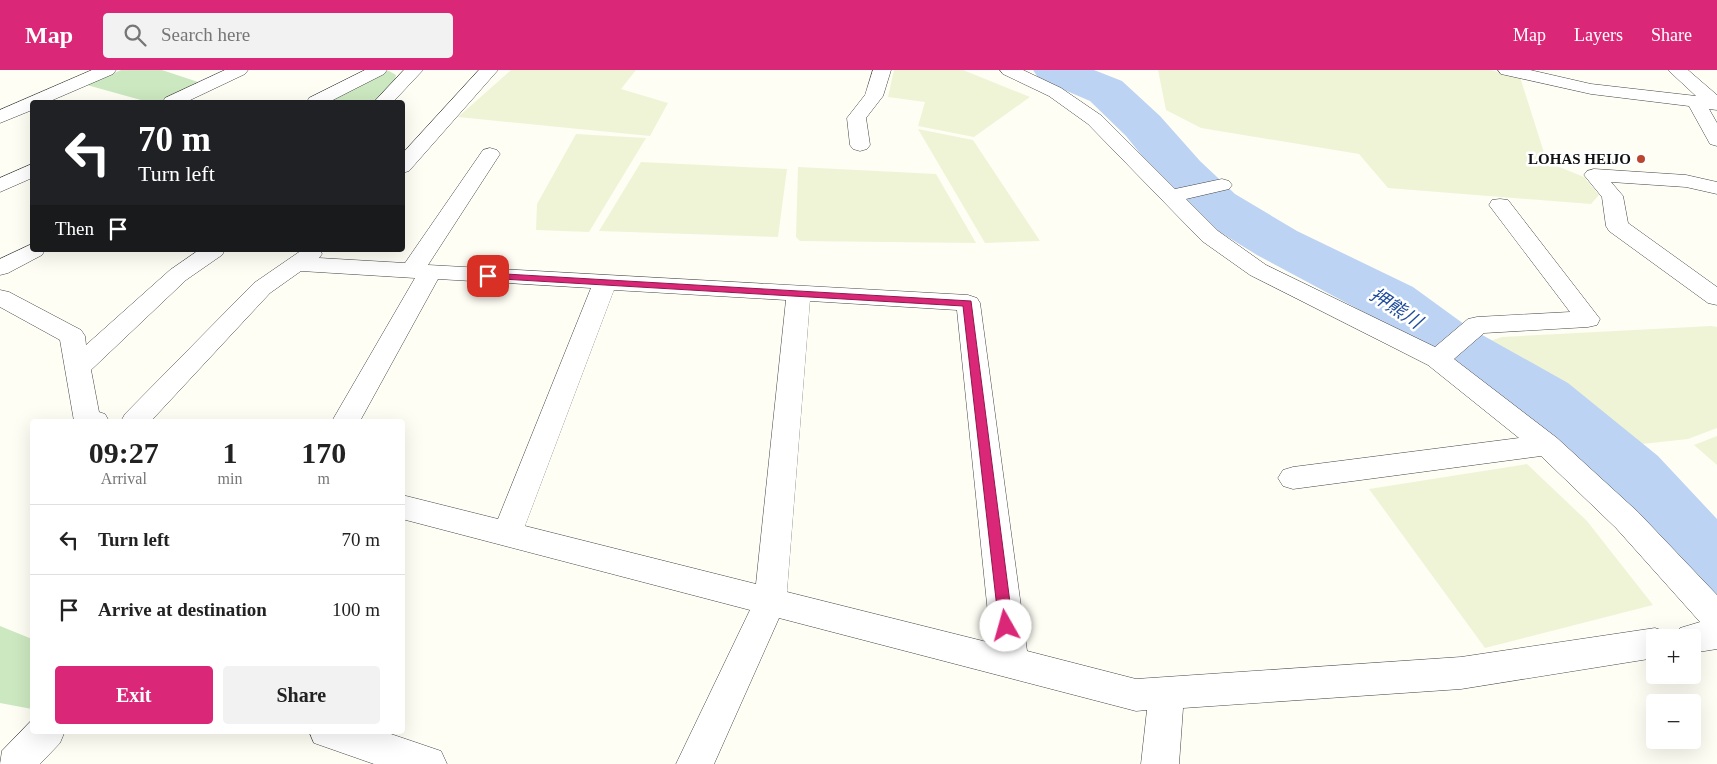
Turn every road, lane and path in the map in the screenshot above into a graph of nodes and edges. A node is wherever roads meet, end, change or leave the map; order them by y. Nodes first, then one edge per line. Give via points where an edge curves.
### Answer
1 (107, 70) edge
2 (239, 70) edge
3 (378, 70) edge
4 (414, 70) edge
5 (489, 70) edge
6 (882, 70) edge
7 (1009, 70) edge
8 (1507, 70) edge
9 (1677, 70) edge
10 (40, 100) edge
11 (176, 100) edge
12 (320, 100) edge
13 (385, 100) edge
14 (1694, 101) junction
15 (30, 104) edge
16 (1717, 104) edge
17 (0, 118) edge
18 (1717, 140) edge
19 (860, 145) dead end
20 (490, 154) dead end
21 (405, 165) edge
22 (30, 171) edge
23 (1222, 185) dead end
24 (0, 186) edge
25 (1717, 188) edge
26 (1171, 196) junction
27 (1500, 205) dead end
28 (30, 252) edge
29 (211, 252) edge
30 (313, 252) edge
31 (296, 264) junction
32 (0, 268) edge
33 (421, 272) junction
34 (605, 283) junction
35 (799, 294) junction
36 (0, 297) edge
37 (1717, 298) edge
38 (1437, 359) junction
39 (77, 368) junction
40 (89, 419) edge
41 (137, 419) edge
42 (347, 419) edge
43 (1547, 445) junction
44 (1294, 478) dead end
45 (405, 508) edge
46 (508, 534) junction
47 (770, 602) junction
48 (1717, 618) edge
49 (1717, 634) edge
50 (1701, 637) edge
51 (1646, 644) edge
52 (1011, 664) junction
53 (1166, 694) junction
54 (44, 734) edge
55 (336, 734) edge
56 (15, 764) edge
57 (428, 764) edge
58 (695, 764) edge
59 (1160, 764) edge

1 - 10 street
2 - 11 street
3 - 12 street
4 - 13 street
5 - 21 street
6 - 19 street via 874,96 856,118
7 - 26 street via 1055,92 1095,120
8 - 14 street via 1591,89
9 - 16 street
14 - 16 street
14 - 18 street
15 - 17 street
20 - 33 street
22 - 24 street
23 - 26 street
25 - 37 street via 1686,181 1594,175 1612,196 1617,226
26 - 38 street via 1210,236 1258,270
27 - 38 street via 1588,319 1478,325
28 - 32 street
29 - 39 street via 178,275
30 - 31 street
31 - 33 street
31 - 41 street via 262,288
33 - 34 street
33 - 42 street
34 - 35 street
34 - 46 street
35 - 47 street
35 - 52 street via 968,303
36 - 39 street via 72,336
38 - 43 street
39 - 40 street via 86,418
43 - 44 street
43 - 48 street via 1627,520
45 - 46 street
46 - 47 street
47 - 52 street
47 - 58 street
49 - 50 street
51 - 53 street via 1461,673
52 - 53 street via 1136,695
53 - 59 street
54 - 56 street
55 - 57 street

